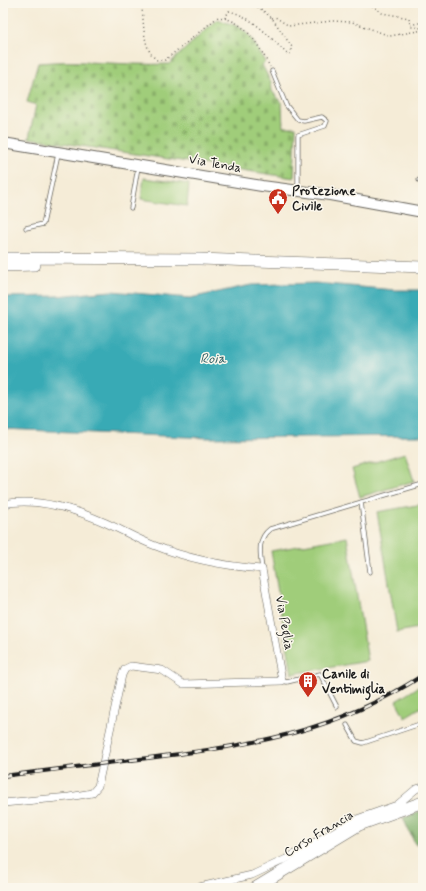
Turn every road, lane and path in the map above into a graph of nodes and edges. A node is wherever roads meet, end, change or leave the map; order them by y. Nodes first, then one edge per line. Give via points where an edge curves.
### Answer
1 (141, 3) edge
2 (253, 3) edge
3 (369, 3) edge
4 (225, 18) junction
5 (272, 18) junction
6 (423, 22) edge
7 (410, 25) junction
8 (423, 29) edge
9 (272, 72) joint
10 (3, 143) edge
11 (58, 153) junction
12 (138, 166) junction
13 (298, 190) junction
14 (131, 208) dead end
15 (423, 212) edge
16 (26, 228) dead end
17 (3, 250) edge
18 (3, 258) edge
19 (117, 258) junction
20 (3, 266) edge
21 (423, 267) edge
22 (423, 484) edge
23 (361, 502) junction
24 (3, 504) edge
25 (262, 568) junction
26 (370, 572) dead end
27 (282, 681) junction
28 (337, 708) dead end
29 (423, 723) edge
30 (347, 725) dead end
31 (423, 787) edge
32 (423, 802) edge
33 (3, 803) edge
34 (195, 888) edge
35 (255, 888) edge

1 - 4 path via 146,44 149,55 156,60 165,60 218,17
2 - 5 path
3 - 7 path via 382,13 408,18
4 - 5 path via 229,11 237,13 265,31 286,54 290,54 292,47
4 - 9 path via 234,21 249,33
5 - 8 path via 275,17 289,26 332,21 352,22 390,36
6 - 7 path
7 - 8 path
9 - 13 lane via 286,105 298,120 322,117 328,121 326,126 298,135
10 - 11 main road, Via Tenda
11 - 12 main road, Via Tenda
11 - 16 lane via 43,224
12 - 13 main road, Via Tenda
12 - 14 lane
13 - 15 main road, Via Tenda
17 - 19 main road via 83,252
18 - 19 main road
19 - 20 main road via 75,265
19 - 21 main road
22 - 23 lane
23 - 25 lane via 270,529 263,534 261,541
23 - 26 lane
24 - 25 street via 14,502 52,505 82,514 151,545 179,554 207,562
25 - 27 street, Via Peglia
27 - 28 lane via 288,682 320,674
27 - 33 street via 183,684 162,670 131,666 125,669 118,691 98,786 92,793
29 - 30 lane via 363,743 356,741
31 - 34 street via 416,789 397,805 354,820 286,859 252,875
32 - 35 main road, Corso Francia via 359,825

